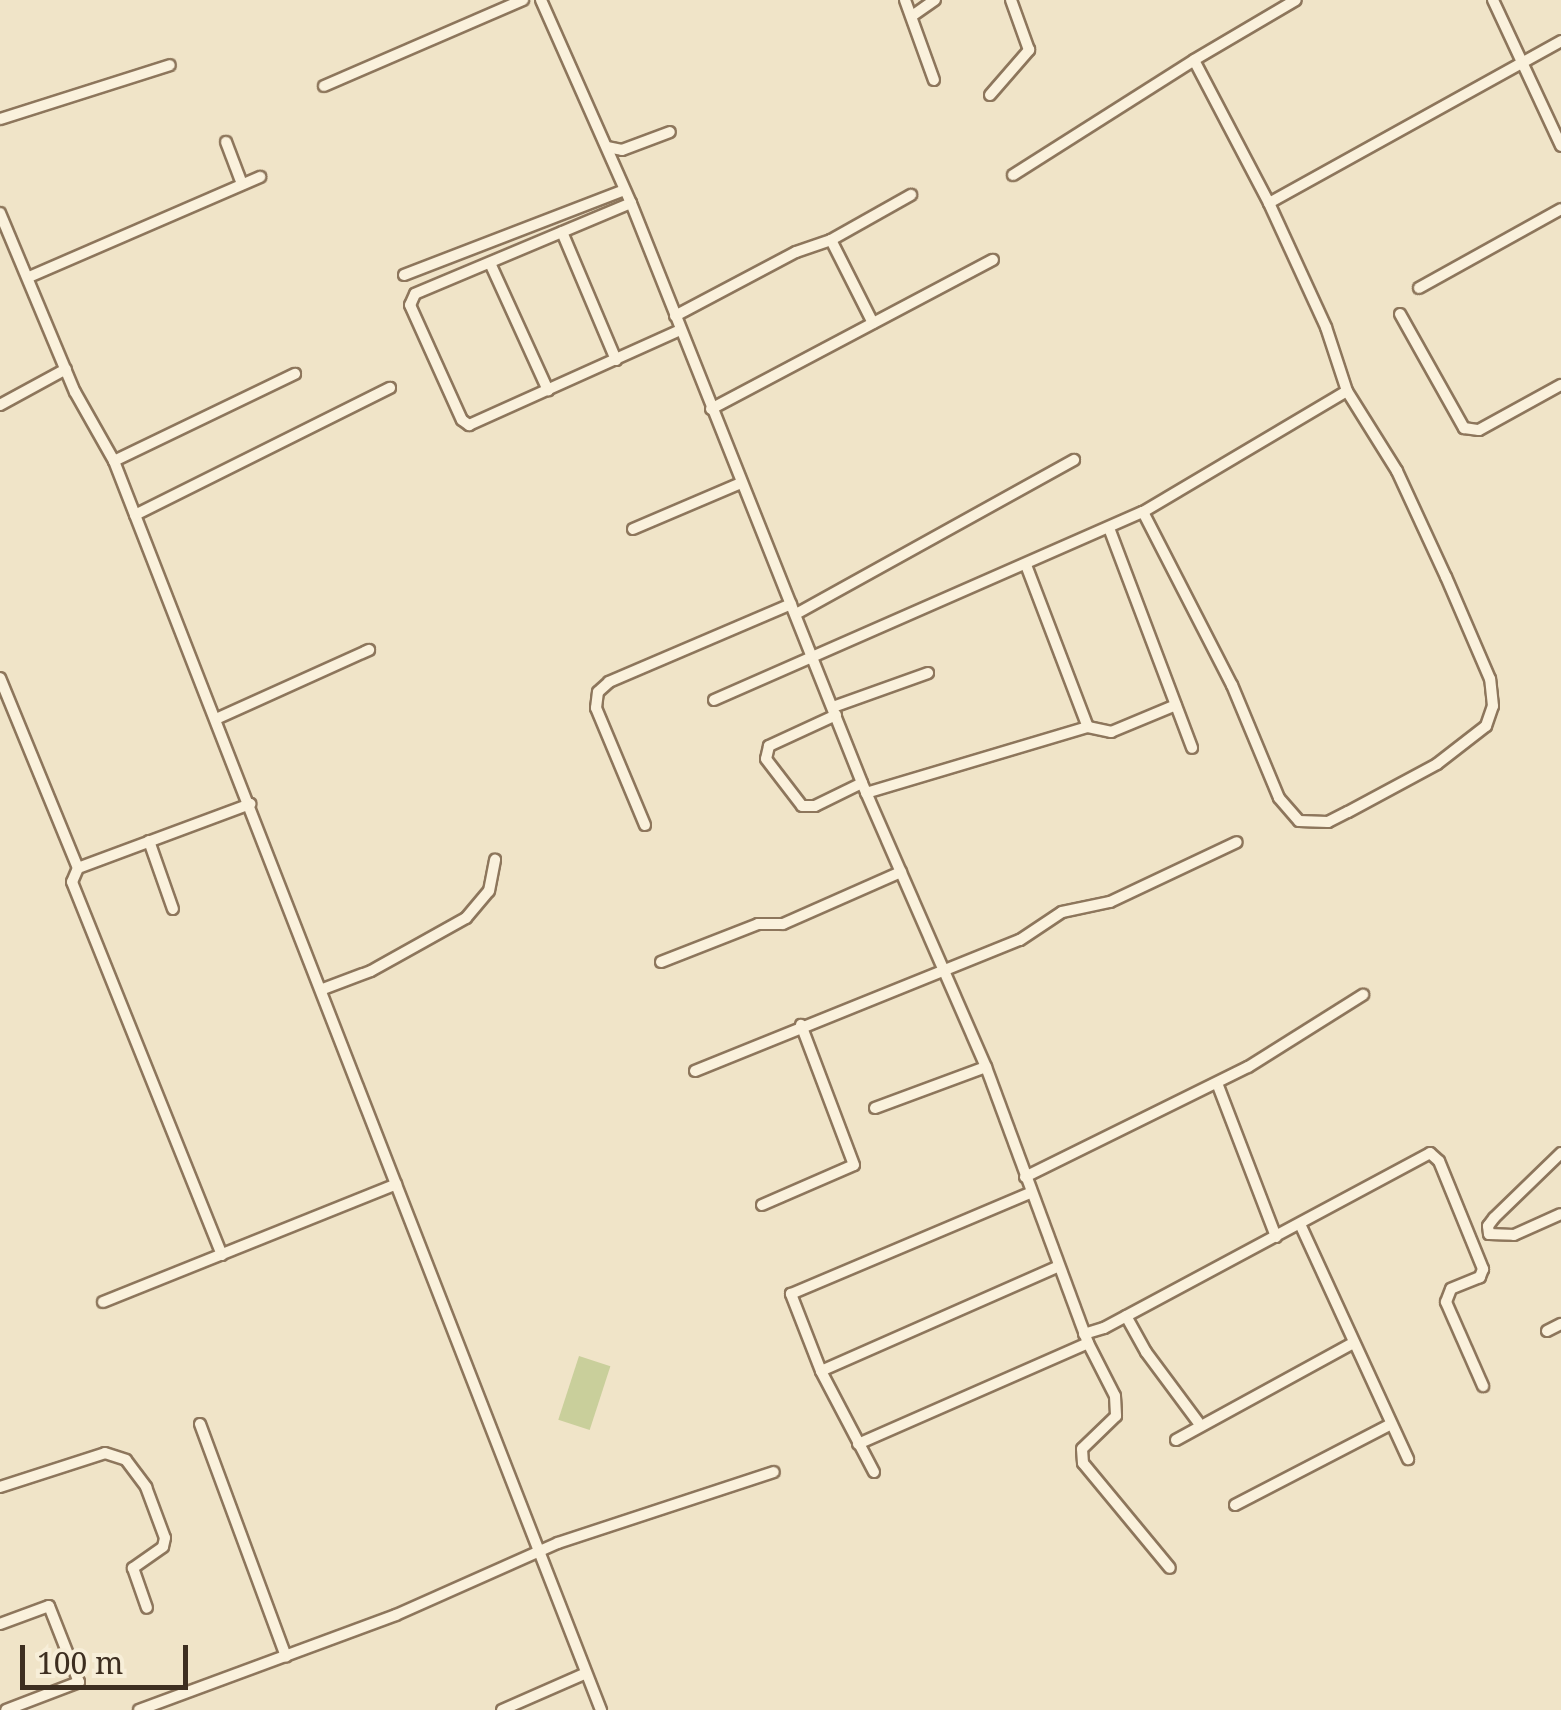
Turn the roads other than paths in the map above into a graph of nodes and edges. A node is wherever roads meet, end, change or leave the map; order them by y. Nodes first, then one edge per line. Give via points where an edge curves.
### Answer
1 (523, 0) edge
2 (542, 0) edge
3 (905, 0) edge
4 (935, 0) edge
5 (1010, 0) edge
6 (1296, 0) edge
7 (1493, 0) edge
8 (912, 16) junction
9 (1561, 42) edge
10 (1194, 60) junction
11 (1521, 61) junction
12 (170, 65) dead end
13 (934, 80) dead end
14 (324, 86) dead end
15 (990, 95) dead end
16 (0, 120) edge
17 (670, 132) dead end
18 (226, 142) dead end
19 (1561, 146) edge
20 (607, 148) junction
21 (1013, 175) dead end
22 (260, 177) dead end
23 (242, 184) junction
24 (624, 190) junction
25 (912, 195) dead end
26 (1269, 203) junction
27 (631, 204) junction
28 (1561, 210) edge
29 (0, 212) edge
30 (562, 232) junction
31 (832, 240) junction
32 (994, 260) dead end
33 (490, 262) junction
34 (404, 275) dead end
35 (29, 277) junction
36 (1419, 288) dead end
37 (1400, 314) dead end
38 (676, 316) junction
39 (874, 322) junction
40 (680, 330) junction
41 (616, 360) junction
42 (66, 368) junction
43 (295, 374) dead end
44 (1561, 385) edge
45 (390, 388) dead end
46 (548, 390) junction
47 (1347, 391) junction
48 (0, 405) edge
49 (711, 409) junction
50 (1074, 460) dead end
51 (114, 461) junction
52 (741, 483) junction
53 (1143, 512) junction
54 (135, 514) junction
55 (1109, 528) junction
56 (633, 529) dead end
57 (1026, 565) junction
58 (794, 609) junction
59 (370, 650) dead end
60 (813, 658) junction
61 (928, 673) dead end
62 (0, 678) edge
63 (714, 700) dead end
64 (1176, 705) junction
65 (834, 711) junction
66 (216, 719) junction
67 (1088, 727) junction
68 (1192, 748) dead end
69 (864, 788) junction
70 (250, 804) junction
71 (645, 826) dead end
72 (149, 841) junction
73 (1237, 842) dead end
74 (495, 860) dead end
75 (78, 868) junction
76 (901, 872) junction
77 (173, 908) dead end
78 (662, 962) dead end
79 (943, 971) junction
80 (323, 989) junction
81 (1363, 996) dead end
82 (801, 1025) junction
83 (986, 1067) junction
84 (696, 1071) dead end
85 (1217, 1083) junction
86 (875, 1108) dead end
87 (1561, 1153) edge
88 (1025, 1177) junction
89 (396, 1184) junction
90 (1030, 1193) junction
91 (762, 1205) dead end
92 (1561, 1214) edge
93 (1300, 1224) junction
94 (1276, 1237) junction
95 (222, 1255) junction
96 (1059, 1266) junction
97 (103, 1302) dead end
98 (1126, 1316) junction
99 (1561, 1324) edge
100 (1547, 1331) dead end
101 (1086, 1338) junction
102 (1354, 1343) junction
103 (821, 1371) junction
104 (1483, 1386) dead end
105 (1198, 1422) dead end
106 (200, 1424) dead end
107 (1391, 1424) junction
108 (1176, 1440) dead end
109 (858, 1444) junction
110 (1408, 1459) dead end
111 (774, 1472) dead end
112 (874, 1472) dead end
113 (0, 1487) edge
114 (1235, 1505) dead end
115 (541, 1555) junction
116 (1170, 1568) dead end
117 (147, 1608) dead end
118 (0, 1624) edge
119 (286, 1658) junction
120 (584, 1674) junction
121 (6, 1710) edge
122 (138, 1710) edge
123 (502, 1710) edge
124 (601, 1710) edge

1 - 14 street
2 - 20 street
3 - 8 street
4 - 8 street
5 - 15 street via 1029,50
6 - 10 street
7 - 11 street
8 - 13 street
9 - 11 street
10 - 21 street
10 - 26 street
11 - 19 street
11 - 26 street
12 - 16 street
17 - 20 street via 622,150
18 - 23 street
20 - 24 street
22 - 23 street
23 - 35 street
24 - 27 street
24 - 34 street
25 - 31 street
26 - 47 street via 1326,326
27 - 30 street
27 - 38 street
28 - 36 street
29 - 35 street
30 - 33 street
30 - 41 street
31 - 38 street
31 - 39 street
32 - 39 street
33 - 46 street
33 - 46 street via 410,302 462,420 472,424
35 - 42 street
37 - 44 street via 1464,428 1479,430
38 - 40 street
39 - 49 street
40 - 41 street
40 - 49 street
41 - 46 street
42 - 48 street
42 - 51 street
43 - 51 street
45 - 54 street
47 - 53 street
47 - 53 street via 1396,471 1493,692 1486,726 1436,764 1328,822 1298,820 1279,798 1232,685
49 - 52 street
50 - 58 street
51 - 54 street
52 - 56 street
52 - 58 street
53 - 55 street
54 - 66 street
55 - 57 street
55 - 64 street
57 - 60 street
57 - 67 street
58 - 60 street
58 - 71 street via 598,692 596,708
59 - 66 street
60 - 63 street
60 - 65 street
61 - 65 street
62 - 75 street
64 - 67 street via 1111,732
64 - 68 street
65 - 69 street
65 - 69 street via 769,746 766,759 802,806
66 - 70 street
67 - 69 street
69 - 76 street
70 - 72 street
70 - 80 street
72 - 75 street
72 - 77 street
73 - 79 street via 1110,902 1062,912 1020,940
74 - 80 street via 489,892 466,918
75 - 95 street via 72,882
76 - 78 street via 784,924 758,924
76 - 79 street
79 - 82 street
79 - 83 street
80 - 89 street
81 - 85 street
82 - 84 street
82 - 91 street via 854,1165
83 - 86 street
83 - 88 street
85 - 88 street
85 - 94 street
87 - 92 street via 1494,1218 1489,1234 1514,1235
88 - 90 street
89 - 95 street
89 - 115 street
90 - 96 street
90 - 103 street via 794,1290 791,1300
93 - 94 street
93 - 102 street
93 - 104 street via 1421,1155 1435,1155 1483,1269 1480,1277 1451,1289 1446,1302
94 - 98 street
95 - 97 street
96 - 101 street
96 - 103 street
98 - 101 street
98 - 105 street
99 - 100 street
101 - 109 street
101 - 116 street via 1116,1410 1082,1449 1083,1463
102 - 107 street
102 - 108 street
103 - 109 street
106 - 119 street
107 - 110 street
107 - 114 street
109 - 112 street
111 - 115 street
113 - 117 street via 105,1453 126,1460 146,1487 165,1538 163,1547 133,1568
115 - 119 street
115 - 120 street
118 - 121 street via 49,1606 79,1682
119 - 122 street
120 - 123 street
120 - 124 street

